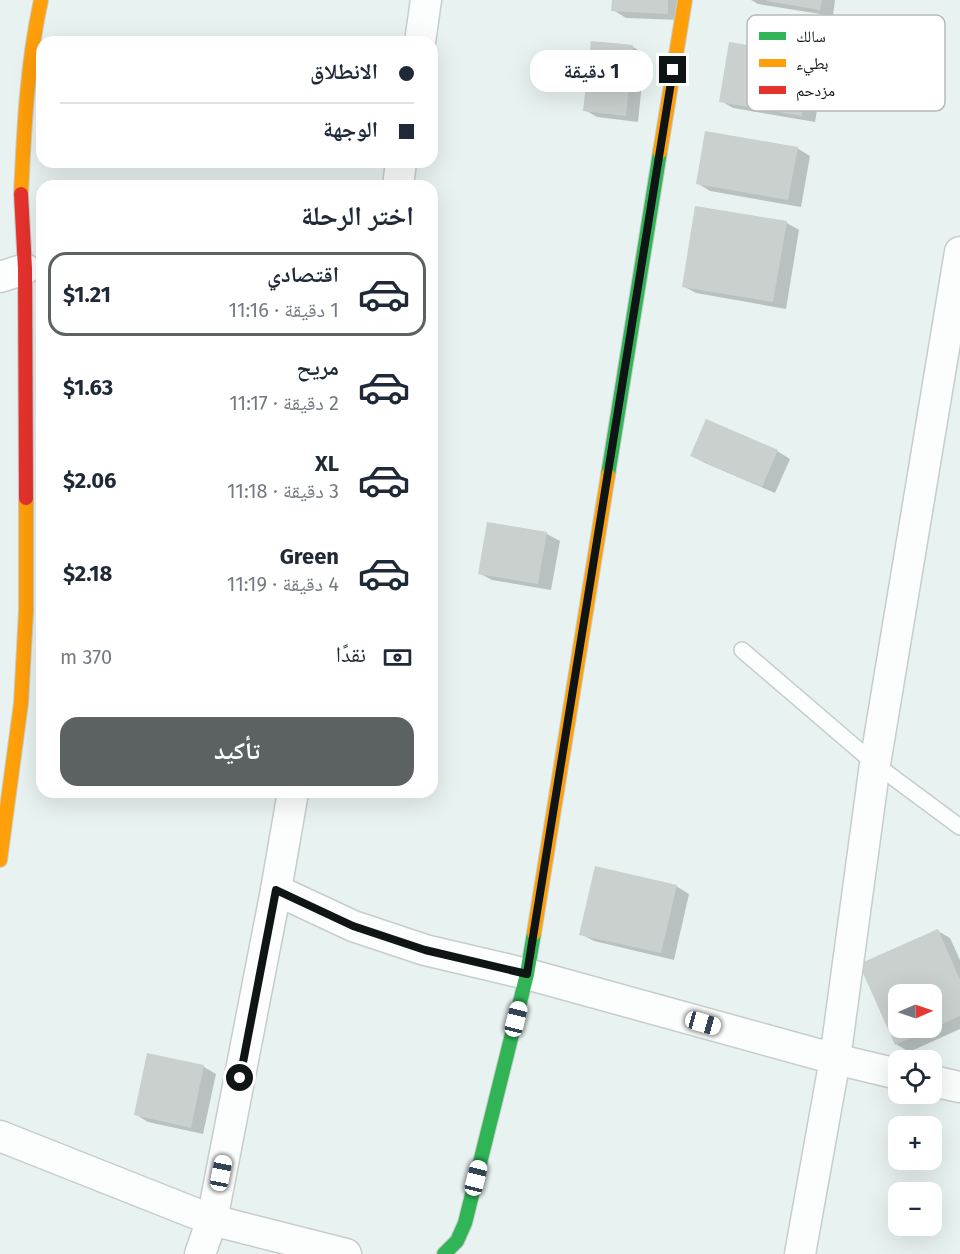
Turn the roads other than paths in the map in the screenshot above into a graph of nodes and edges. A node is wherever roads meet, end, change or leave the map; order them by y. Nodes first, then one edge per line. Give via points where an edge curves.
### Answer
1 (41, 0) edge
2 (426, 0) edge
3 (685, 0) edge
4 (421, 36) edge
5 (11, 200) edge
6 (960, 252) edge
7 (12, 273) edge
8 (742, 650) dead end
9 (875, 764) junction
10 (292, 798) edge
11 (960, 827) edge
12 (0, 860) edge
13 (276, 890) junction
14 (527, 974) junction
15 (835, 1059) junction
16 (888, 1072) edge
17 (942, 1083) edge
18 (960, 1087) edge
19 (0, 1136) edge
20 (212, 1220) junction
21 (200, 1254) edge
22 (346, 1254) edge
23 (444, 1254) edge
24 (800, 1254) edge

1 - 5 street
2 - 4 street
3 - 14 street
5 - 7 street
6 - 9 street
7 - 12 street via 26,611 21,703
8 - 9 lane
9 - 11 lane
9 - 15 street
10 - 13 street
13 - 14 street via 353,926 425,950
13 - 20 street
14 - 15 street
14 - 23 street via 465,1223 457,1241
15 - 16 street
15 - 24 street
17 - 18 street
19 - 20 street
20 - 21 street
20 - 22 street

